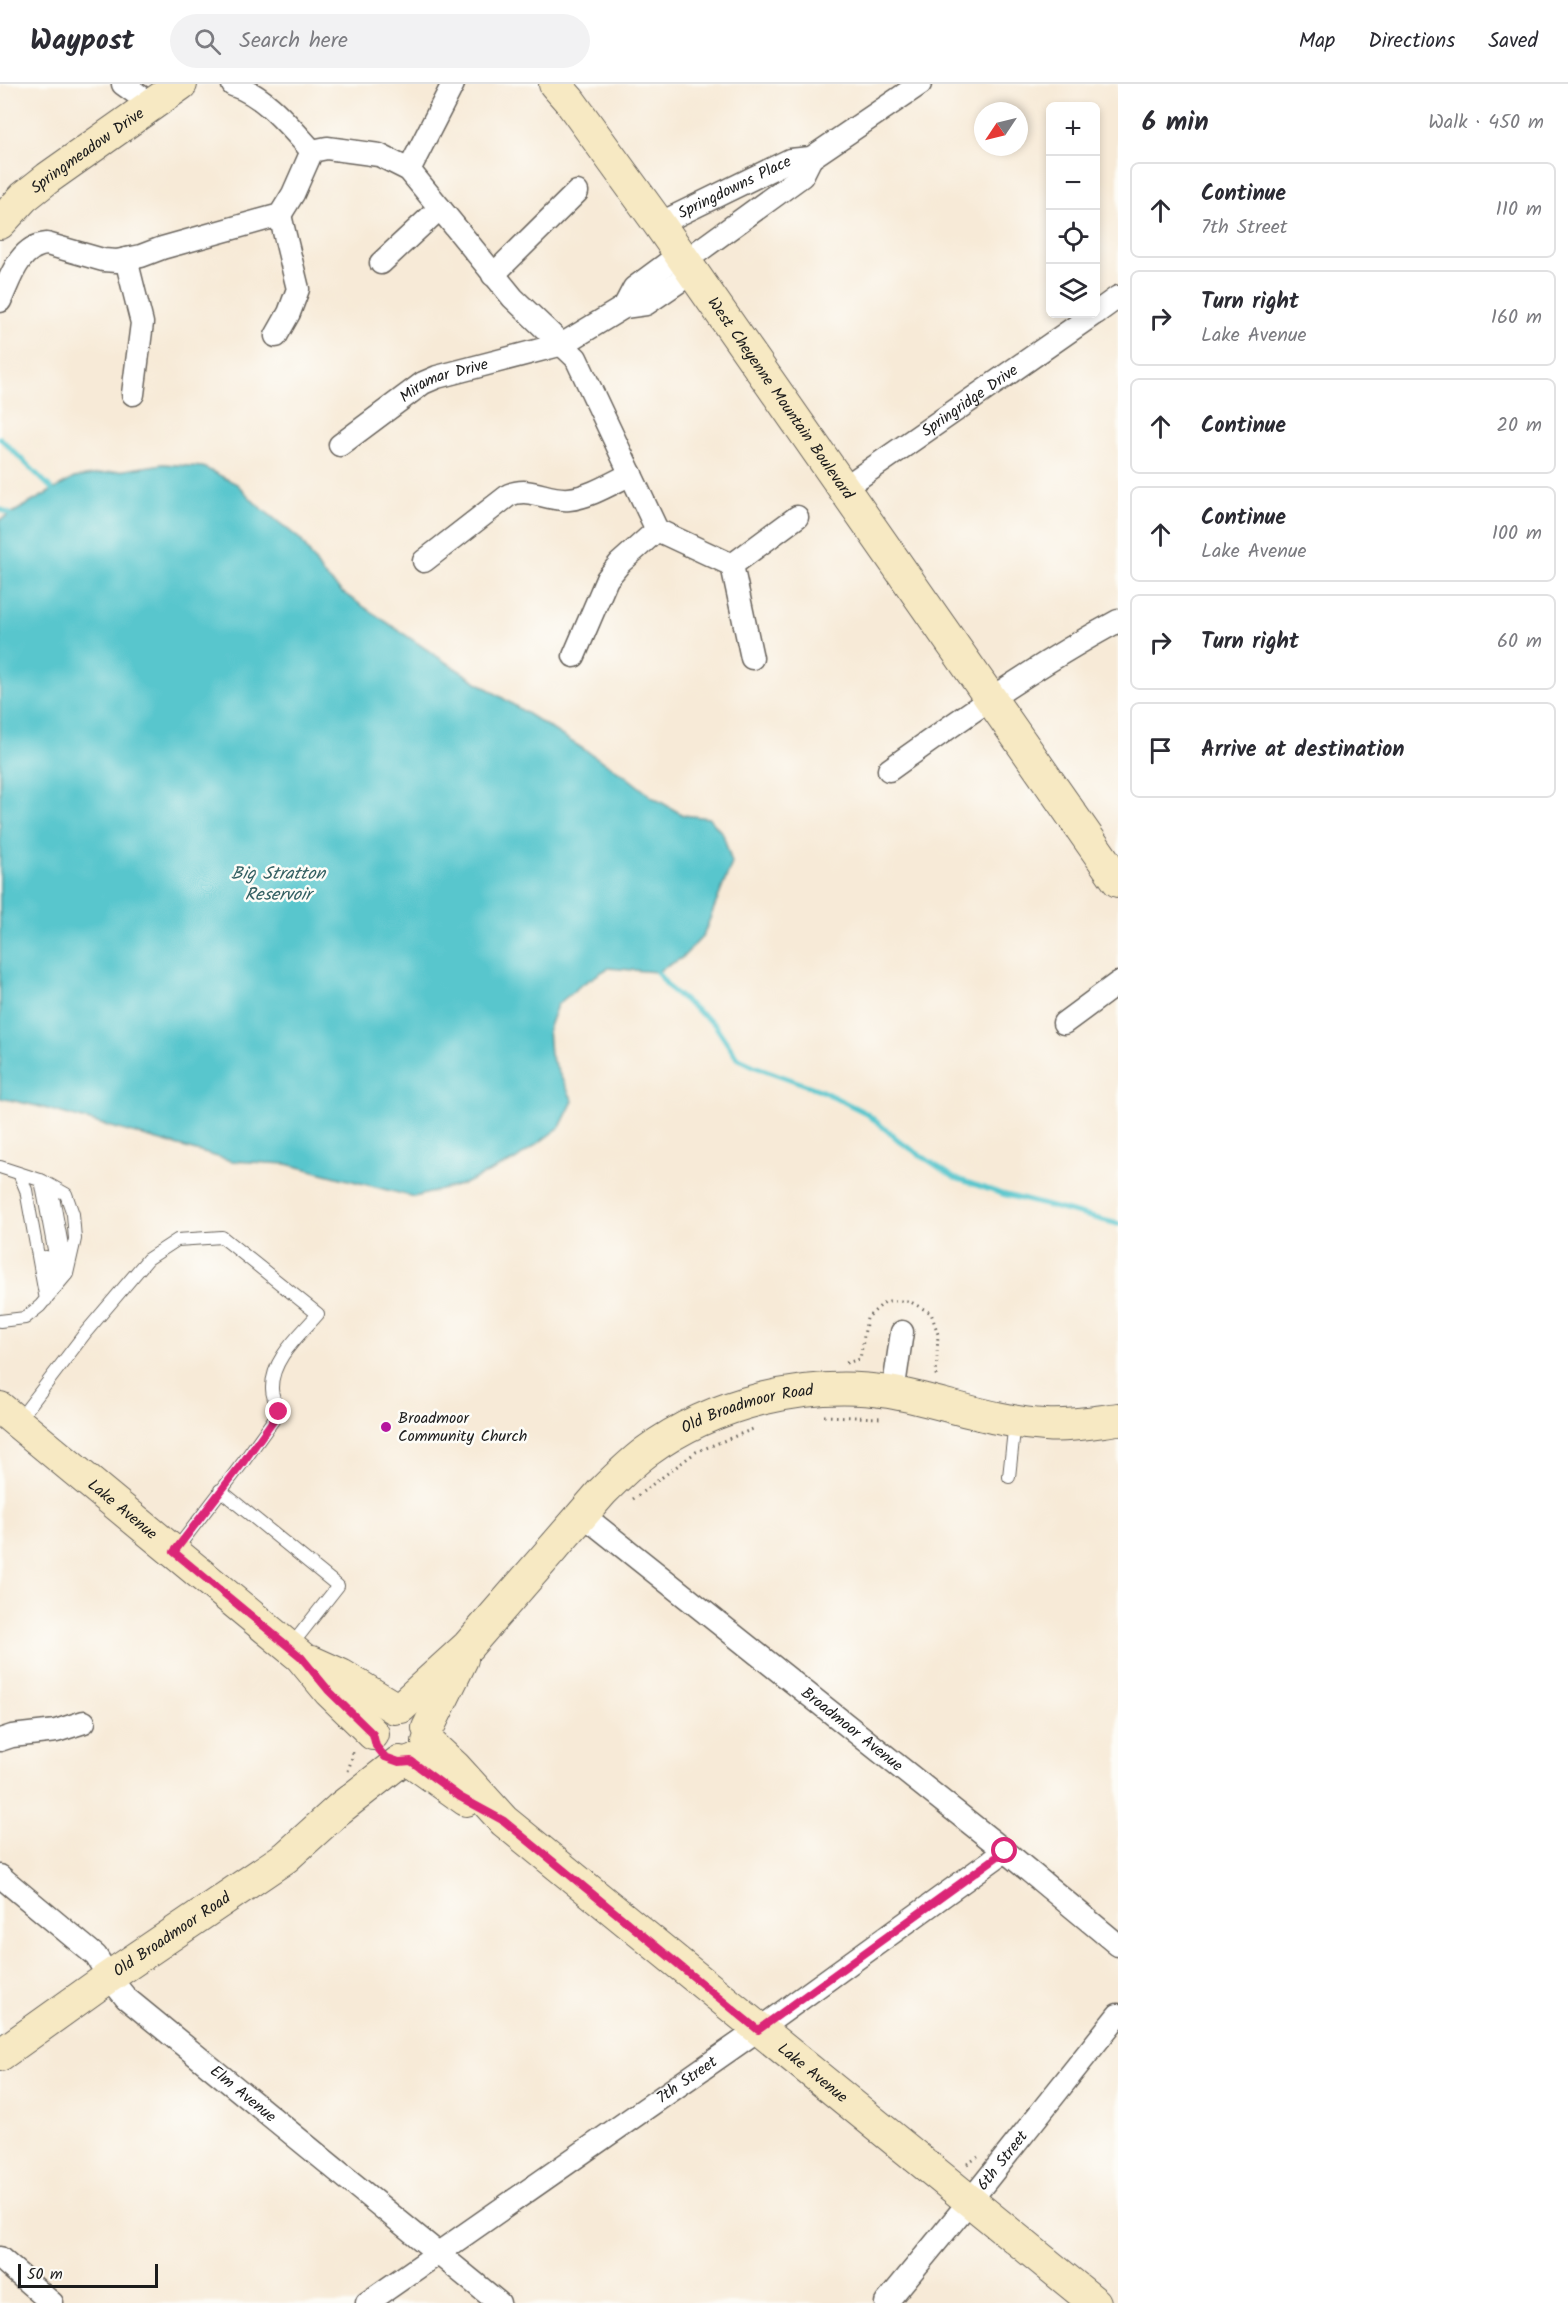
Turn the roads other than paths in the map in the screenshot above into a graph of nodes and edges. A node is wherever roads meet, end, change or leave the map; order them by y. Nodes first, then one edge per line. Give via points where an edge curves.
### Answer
1 (123, 84) edge
2 (181, 84) edge
3 (453, 84) edge
4 (920, 84) edge
5 (233, 85) edge
6 (562, 89) edge
7 (151, 105) junction
8 (312, 152) junction
9 (811, 158) junction
10 (408, 170) junction
11 (577, 192) dead end
12 (440, 208) junction
13 (280, 215) junction
14 (0, 223) edge
15 (659, 224) junction
16 (126, 259) junction
17 (686, 262) junction
18 (381, 264) dead end
19 (493, 275) junction
20 (1118, 297) edge
21 (0, 301) edge
22 (1100, 310) edge
23 (1088, 318) edge
24 (276, 336) dead end
25 (563, 344) junction
26 (133, 394) dead end
27 (340, 446) dead end
28 (631, 474) junction
29 (844, 488) junction
30 (797, 517) dead end
31 (657, 530) junction
32 (424, 561) dead end
33 (732, 565) junction
34 (1118, 621) edge
35 (574, 656) dead end
36 (752, 658) dead end
37 (992, 699) junction
38 (889, 770) dead end
39 (1118, 881) edge
40 (1118, 983) edge
41 (1064, 1023) dead end
42 (0, 1167) edge
43 (35, 1179) junction
44 (57, 1287) junction
45 (0, 1321) edge
46 (902, 1332) dead end
47 (893, 1406) junction
48 (9, 1415) edge
49 (1118, 1419) edge
50 (1015, 1421) junction
51 (1009, 1476) dead end
52 (220, 1490) junction
53 (583, 1515) junction
54 (174, 1552) junction
55 (468, 1646) junction
56 (295, 1652) junction
57 (398, 1707) junction
58 (84, 1722) dead end
59 (0, 1740) edge
60 (402, 1745) junction
61 (1005, 1851) junction
62 (0, 1876) edge
63 (1118, 1945) edge
64 (109, 1977) junction
65 (1118, 2015) edge
66 (758, 2030) junction
67 (0, 2055) edge
68 (970, 2201) junction
69 (438, 2253) junction
70 (0, 2258) edge
71 (52, 2303) edge
72 (367, 2303) edge
73 (499, 2303) edge
74 (886, 2303) edge
75 (1095, 2303) edge

1 - 7 street
2 - 7 street, Springmeadow Drive
3 - 10 street
4 - 9 street, Springdowns Place
5 - 8 street via 267,104
6 - 15 street, West Cheyenne Mountain Boulevard
7 - 14 street, Springmeadow Drive via 48,178
8 - 10 street via 327,148 379,155
8 - 13 street
9 - 15 street, Springdowns Place via 790,160
9 - 17 street, Springdowns Place via 802,176
10 - 12 street
11 - 19 street
12 - 18 street
12 - 19 street
13 - 16 street
13 - 24 street via 298,289
15 - 17 street, West Cheyenne Mountain Boulevard
16 - 21 street via 103,260 38,245 30,249 15,269
16 - 26 street via 142,323
17 - 25 street, Miramar Drive via 634,288 624,307
17 - 29 street, West Cheyenne Mountain Boulevard
19 - 25 street
20 - 22 street, Springridge Drive
23 - 29 street, Springridge Drive
25 - 27 street, Miramar Drive via 437,376
25 - 28 street via 576,358
28 - 31 street
28 - 32 street via 579,497 552,498 525,490 509,495
29 - 37 street, West Cheyenne Mountain Boulevard
30 - 33 street
31 - 33 street
31 - 35 street via 607,579
33 - 36 street
34 - 37 street
37 - 38 street
37 - 39 street, West Cheyenne Mountain Boulevard
40 - 41 street
42 - 43 lane
43 - 44 lane
43 - 44 lane via 26,1190
43 - 44 lane via 66,1194 73,1214 75,1239
44 - 45 lane via 25,1318
46 - 47 street
47 - 50 street, Old Broadmoor Road
47 - 53 street, Old Broadmoor Road via 813,1389 734,1408 647,1451
48 - 52 lane via 147,1259 177,1240 222,1237 318,1314 286,1350 276,1369 271,1390 279,1412
48 - 54 street, Lake Avenue
49 - 50 street, Old Broadmoor Road via 1046,1425
50 - 51 lane
52 - 54 lane
52 - 56 lane via 338,1586
53 - 55 street, Old Broadmoor Road
53 - 61 street, Broadmoor Avenue
54 - 56 street, Lake Avenue
55 - 57 street, Old Broadmoor Road
55 - 60 street, Old Broadmoor Road
56 - 57 street, Lake Avenue
56 - 60 street, Lake Avenue via 329,1691
57 - 60 street, Lake Avenue via 418,1713
58 - 59 street
60 - 64 street, Old Broadmoor Road via 286,1857
60 - 66 street, Lake Avenue via 460,1797 504,1821
61 - 63 street, Broadmoor Avenue
61 - 66 street, 7th Street
62 - 64 street, Elm Avenue via 96,1956
64 - 67 street, Old Broadmoor Road
64 - 69 street, Elm Avenue via 126,1998
65 - 68 street, 6th Street
66 - 68 street, Lake Avenue
66 - 69 street, 7th Street
68 - 74 street, 6th Street
68 - 75 street, Lake Avenue
69 - 72 street, 7th Street
69 - 73 street, Elm Avenue
70 - 71 street

